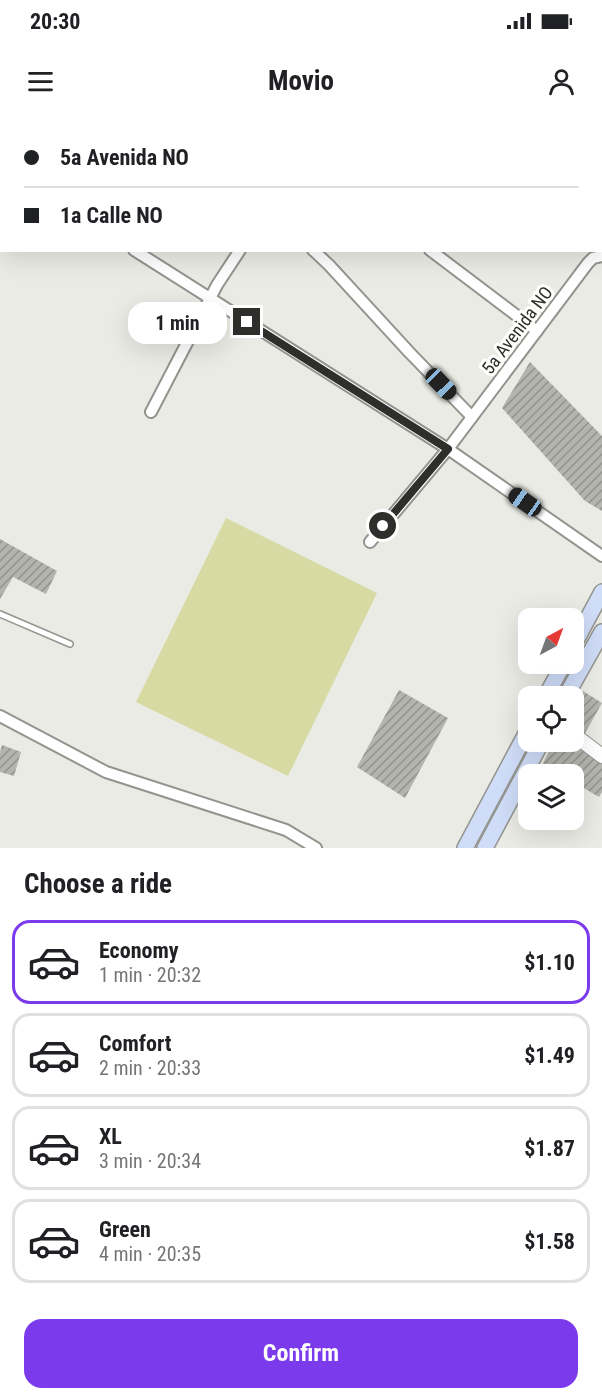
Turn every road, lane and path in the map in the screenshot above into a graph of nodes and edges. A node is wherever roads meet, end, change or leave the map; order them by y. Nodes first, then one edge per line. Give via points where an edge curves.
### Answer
1 (137, 252) edge
2 (239, 252) edge
3 (315, 252) edge
4 (433, 252) edge
5 (602, 256) edge
6 (210, 299) junction
7 (537, 331) junction
8 (151, 412) dead end
9 (472, 417) junction
10 (448, 449) junction
11 (370, 542) dead end
12 (602, 556) edge
13 (602, 592) edge
14 (0, 614) edge
15 (584, 626) edge
16 (602, 632) edge
17 (70, 644) dead end
18 (572, 686) edge
19 (0, 716) edge
20 (584, 742) edge
21 (518, 749) edge
22 (536, 752) edge
23 (602, 756) edge
24 (316, 848) edge
25 (465, 848) edge
26 (485, 848) edge

1 - 6 street
2 - 6 street
3 - 9 street
4 - 7 street
5 - 7 street, 5a Avenida NO via 588,263
6 - 8 street
6 - 10 street
7 - 9 street, 5a Avenida NO
9 - 10 street, 5a Avenida NO
10 - 11 street, 5a Avenida NO
10 - 12 street
13 - 15 main road
14 - 17 lane
16 - 18 main road
19 - 24 street via 106,772 286,830
20 - 23 street
21 - 25 main road
22 - 26 main road

